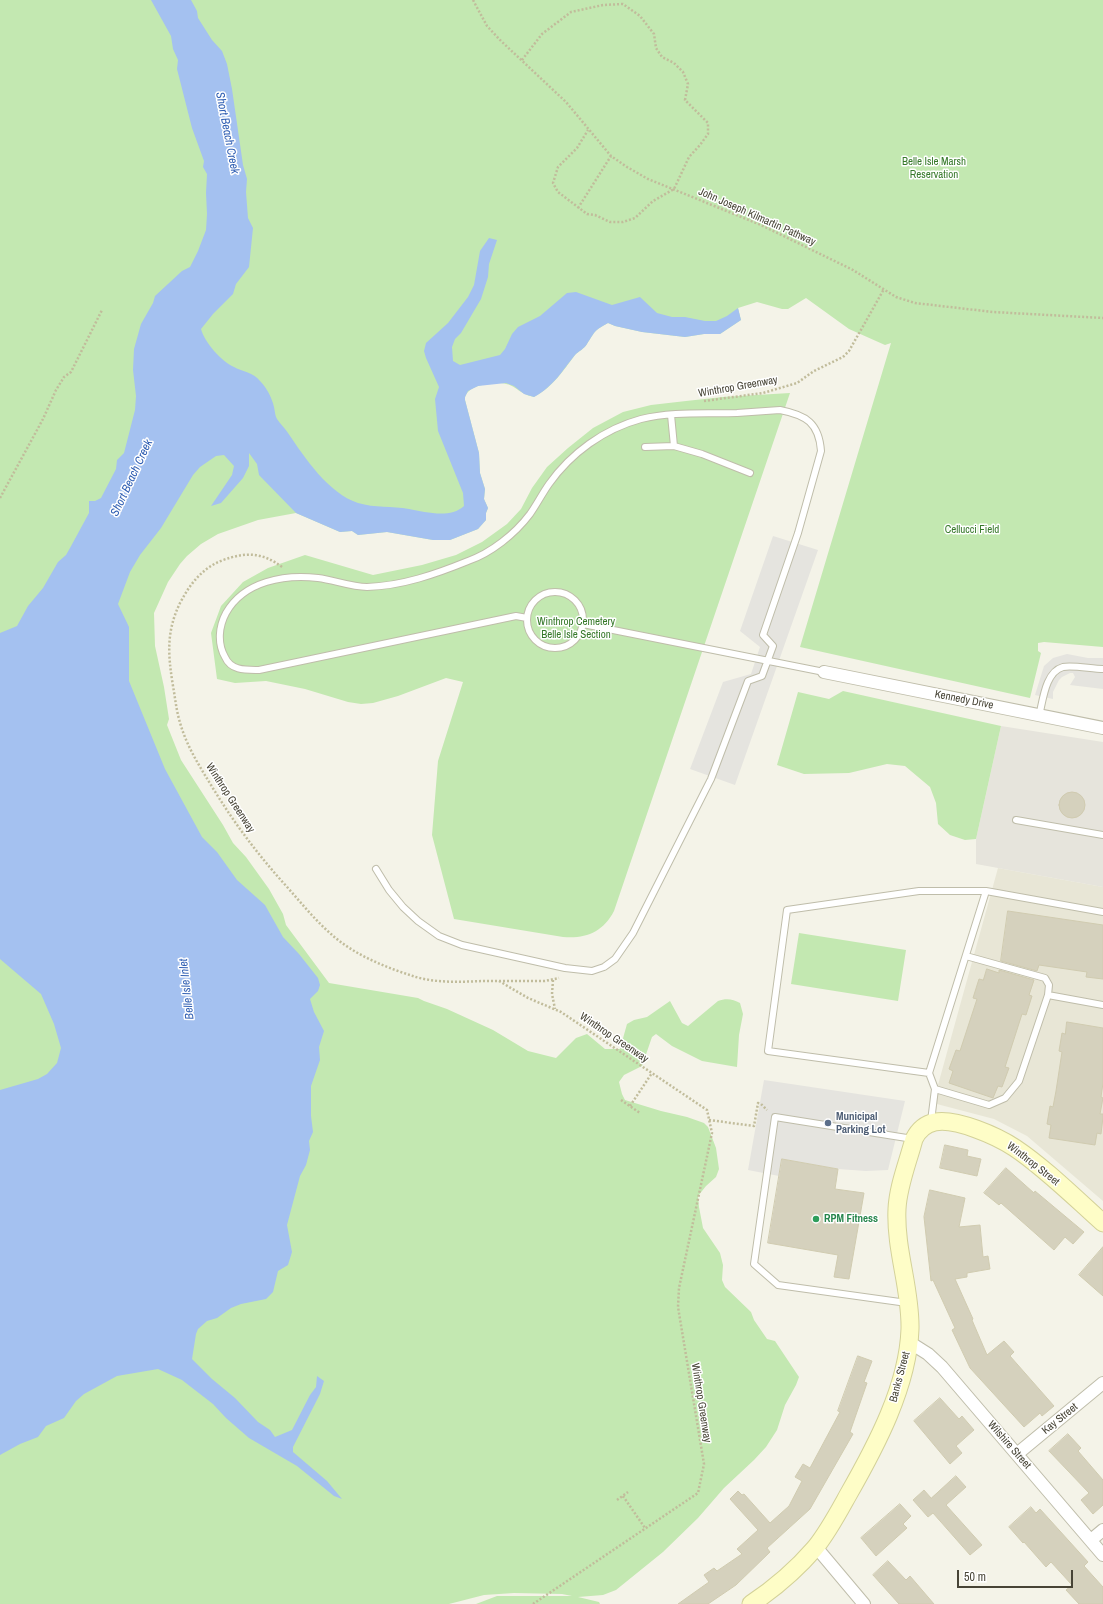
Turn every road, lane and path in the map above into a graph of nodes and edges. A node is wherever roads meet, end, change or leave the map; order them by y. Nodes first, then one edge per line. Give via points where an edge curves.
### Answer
1 (472, 0) edge
2 (522, 60) junction
3 (588, 130) junction
4 (611, 156) junction
5 (674, 189) junction
6 (578, 208) junction
7 (884, 289) junction
8 (102, 310) dead end
9 (1103, 318) edge
10 (701, 402) dead end
11 (671, 415) junction
12 (674, 446) junction
13 (645, 447) dead end
14 (750, 473) dead end
15 (0, 498) edge
16 (288, 577) junction
17 (527, 618) junction
18 (583, 624) junction
19 (767, 661) junction
20 (1103, 669) edge
21 (824, 672) joint
22 (1039, 716) junction
23 (1103, 728) edge
24 (1016, 820) dead end
25 (1103, 835) edge
26 (376, 869) dead end
27 (986, 891) junction
28 (1103, 912) edge
29 (966, 956) junction
30 (565, 968) junction
31 (553, 980) junction
32 (499, 981) junction
33 (1048, 995) junction
34 (1103, 1005) edge
35 (555, 1009) junction
36 (652, 1073) junction
37 (929, 1073) junction
38 (935, 1089) junction
39 (621, 1100) dead end
40 (758, 1103) dead end
41 (630, 1106) junction
42 (640, 1113) dead end
43 (709, 1120) junction
44 (930, 1123) junction
45 (914, 1139) junction
46 (1103, 1223) edge
47 (909, 1303) junction
48 (909, 1342) junction
49 (1103, 1383) edge
50 (1017, 1454) junction
51 (628, 1492) dead end
52 (623, 1496) junction
53 (618, 1500) dead end
54 (645, 1528) junction
55 (1103, 1530) edge
56 (1091, 1540) junction
57 (816, 1547) junction
58 (1103, 1555) edge
59 (533, 1604) edge
60 (751, 1604) edge
61 (864, 1604) edge

1 - 2 path, John Joseph Kilmartin Pathway via 487,26
2 - 3 path, John Joseph Kilmartin Pathway via 566,102
2 - 5 path via 542,34 571,12 603,5 623,4 640,16 654,34 656,48 662,57 674,63 683,72 688,84 685,100 708,124 708,134 689,157
3 - 4 path, John Joseph Kilmartin Pathway
3 - 6 path via 577,148 558,167 553,183 558,192
4 - 5 path, John Joseph Kilmartin Pathway via 648,179
4 - 6 path
5 - 6 path via 652,201 635,218 623,222 610,222
5 - 7 path, John Joseph Kilmartin Pathway via 761,225
7 - 9 path, John Joseph Kilmartin Pathway via 896,297 916,302 992,312
7 - 10 path, Winthrop Greenway via 849,351 843,357 814,371 797,383 763,393
8 - 15 path via 71,372 56,390
11 - 12 lane
11 - 16 lane via 641,419 623,425 586,446 564,466 529,516 517,528 484,554 468,561 411,581 367,587 320,578
11 - 19 lane via 780,410 797,414 816,428 821,451 798,533 763,635 773,646
12 - 13 lane
12 - 14 lane
16 - 17 lane via 259,584 228,609 220,629 220,642 224,657 230,665 243,670 259,670 516,616
16 - 32 path, Winthrop Greenway via 282,568 268,558 251,554 236,556 210,566 198,575 176,612 170,631 170,671 179,719 198,764 254,849 332,936 366,957 417,977 436,981
17 - 18 lane via 529,630 536,641 552,648 560,648 575,639
17 - 18 lane via 529,609 541,596 558,592 574,599 580,606
18 - 19 lane
19 - 21 lane
19 - 30 lane via 762,676 748,681 708,785 627,943 615,959 598,970
20 - 22 lane via 1065,667 1056,671 1047,684
21 - 22 street, Kennedy Drive
22 - 23 street, Kennedy Drive
24 - 25 lane
26 - 30 lane via 403,907 439,936 462,945
27 - 28 lane
27 - 29 lane
27 - 37 lane via 919,891 787,910 768,1050
29 - 33 lane via 1045,978 1049,985
29 - 37 lane
30 - 31 path via 561,977
31 - 32 path, Winthrop Greenway
31 - 35 path
32 - 35 path, Winthrop Greenway via 532,1000
33 - 34 lane
33 - 38 lane via 1019,1080 1005,1098 989,1105
35 - 36 path, Winthrop Greenway
36 - 41 path
36 - 43 path, Winthrop Greenway via 707,1110
37 - 38 lane
38 - 44 lane
39 - 41 path
40 - 43 path via 754,1126
41 - 42 path
43 - 54 path, Winthrop Greenway via 712,1133 679,1288 678,1307 704,1464 698,1493
44 - 45 street, Banks Street via 920,1130
44 - 46 street, Winthrop Street via 940,1121 956,1124 983,1131 1005,1142 1032,1161
45 - 47 street, Banks Street via 897,1209
45 - 47 lane via 775,1117 754,1264 778,1285
47 - 48 street, Banks Street
48 - 50 street, Wilshire Street via 935,1360
48 - 57 street, Banks Street via 894,1401 884,1427 832,1524
49 - 50 street, Kay Street
50 - 56 street, Wilshire Street
51 - 52 path
52 - 53 path
52 - 54 path
54 - 59 path, Winthrop Greenway
55 - 56 street
56 - 58 street, Wilshire Street
57 - 60 street, Banks Street via 789,1576
57 - 61 street

